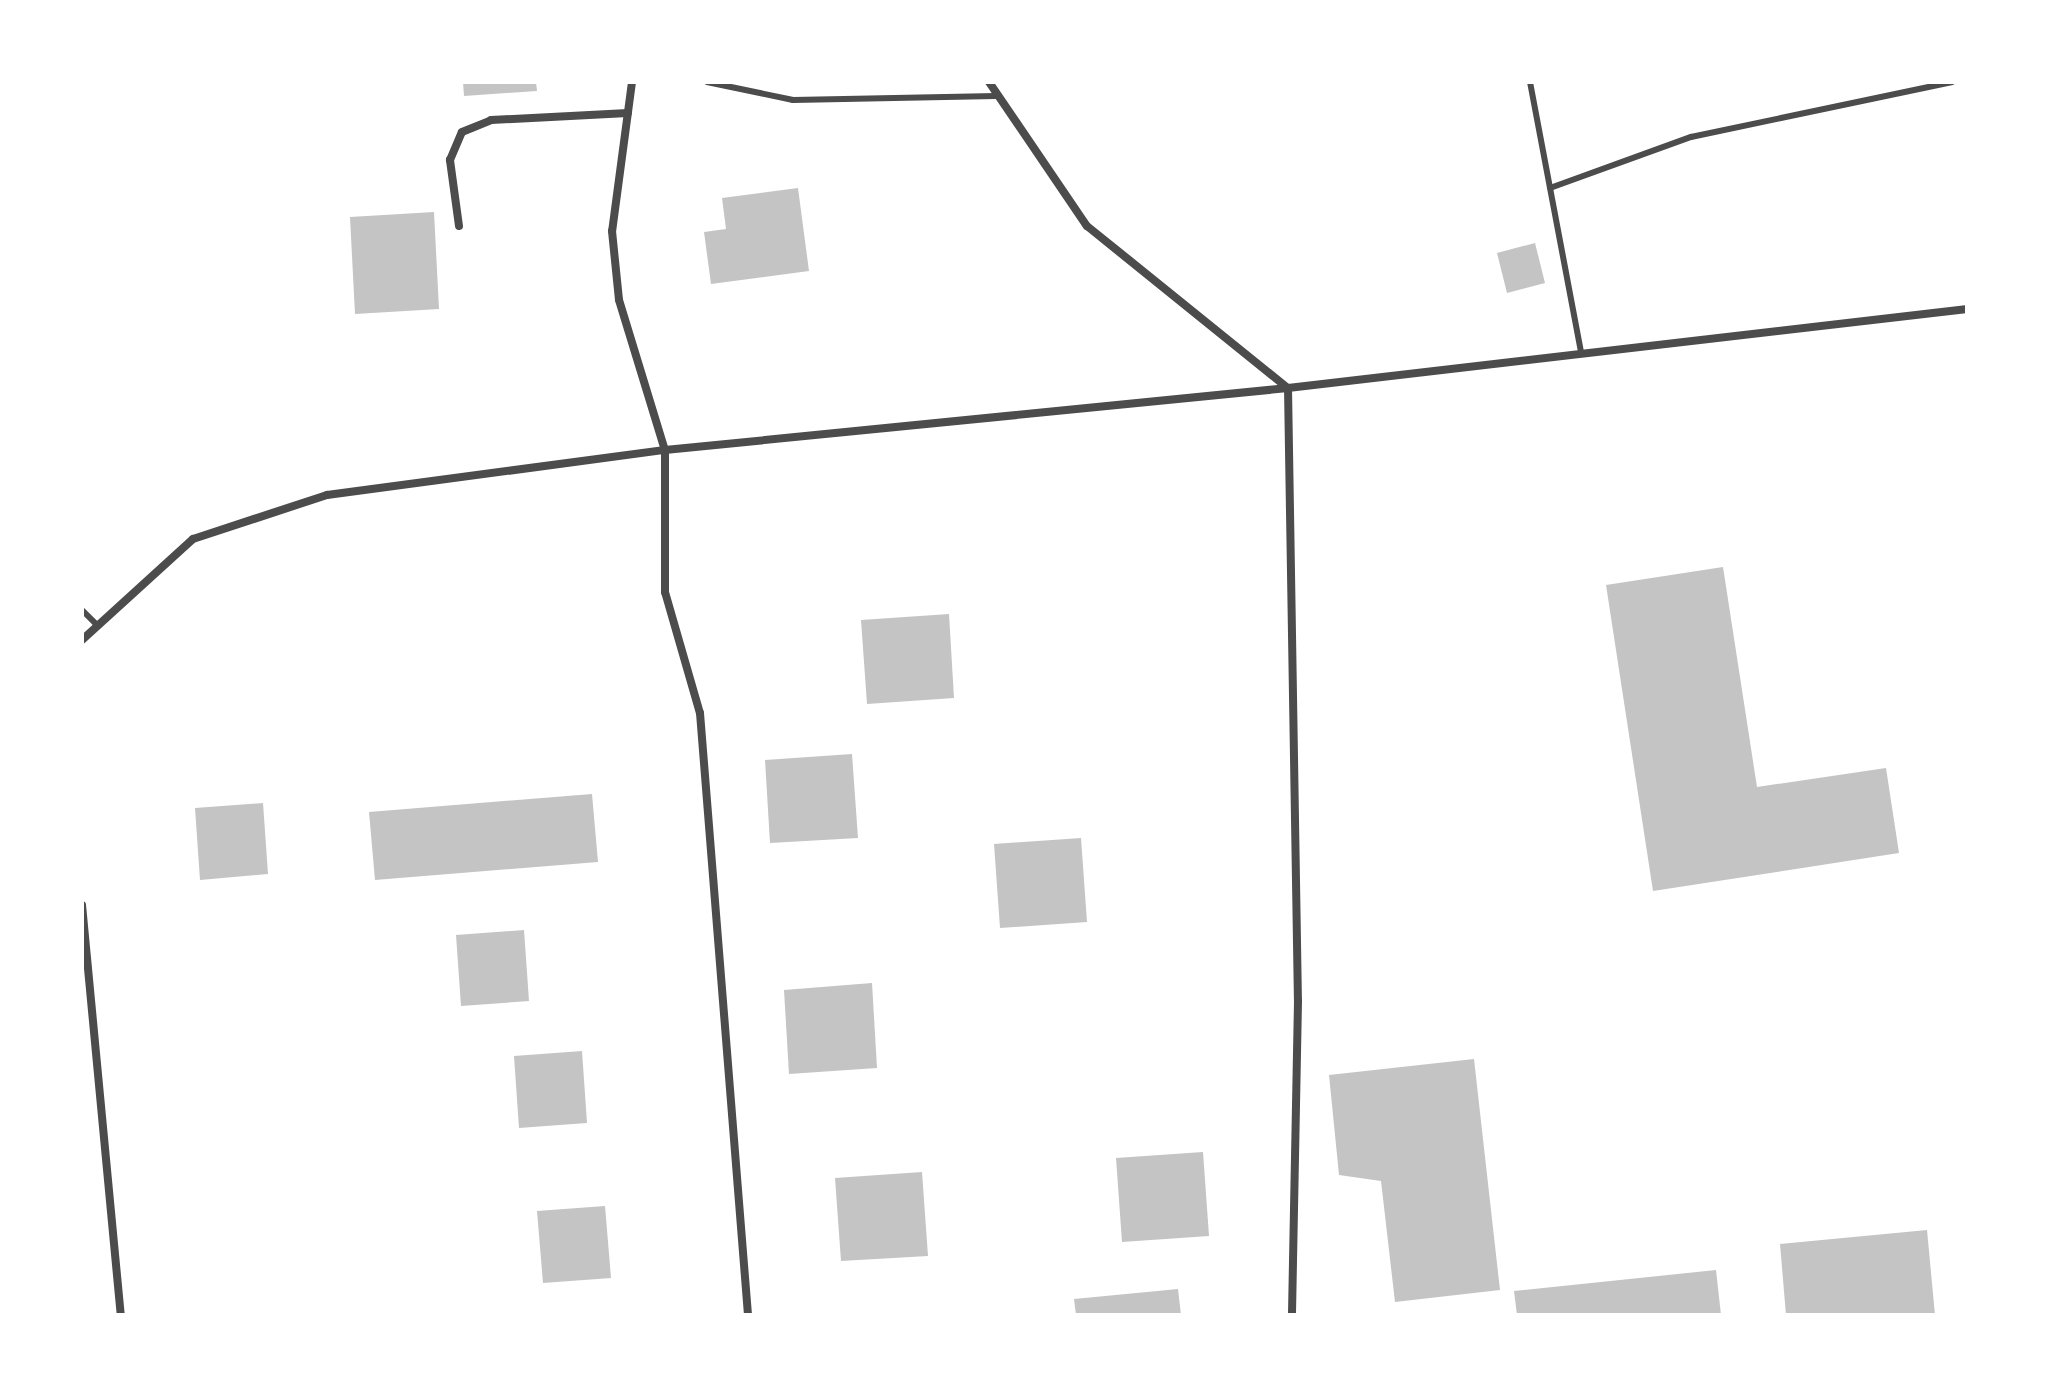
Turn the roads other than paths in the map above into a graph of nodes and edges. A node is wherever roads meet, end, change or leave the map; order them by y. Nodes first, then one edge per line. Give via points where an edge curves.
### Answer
1 (632, 82) edge
2 (707, 82) edge
3 (989, 82) edge
4 (1530, 82) edge
5 (1952, 82) edge
6 (996, 96) junction
7 (628, 113) junction
8 (1550, 188) junction
9 (459, 226) dead end
10 (1967, 309) edge
11 (1581, 353) junction
12 (1288, 388) junction
13 (665, 450) junction
14 (82, 610) edge
15 (96, 624) junction
16 (82, 640) edge
17 (82, 905) edge
18 (121, 1315) edge
19 (748, 1315) edge
20 (1292, 1315) edge

1 - 7 street
2 - 6 lane via 793,100
3 - 6 street
4 - 8 lane
5 - 8 lane via 1691,137
6 - 12 street via 1087,226
7 - 9 street via 491,120 462,132 450,160
7 - 13 street via 612,231 619,300
8 - 11 lane
10 - 11 street
11 - 12 street
12 - 13 street
12 - 20 street via 1298,1001
13 - 15 street via 327,495 193,539
13 - 19 street via 665,592 700,713
14 - 15 lane
15 - 16 street
17 - 18 street

